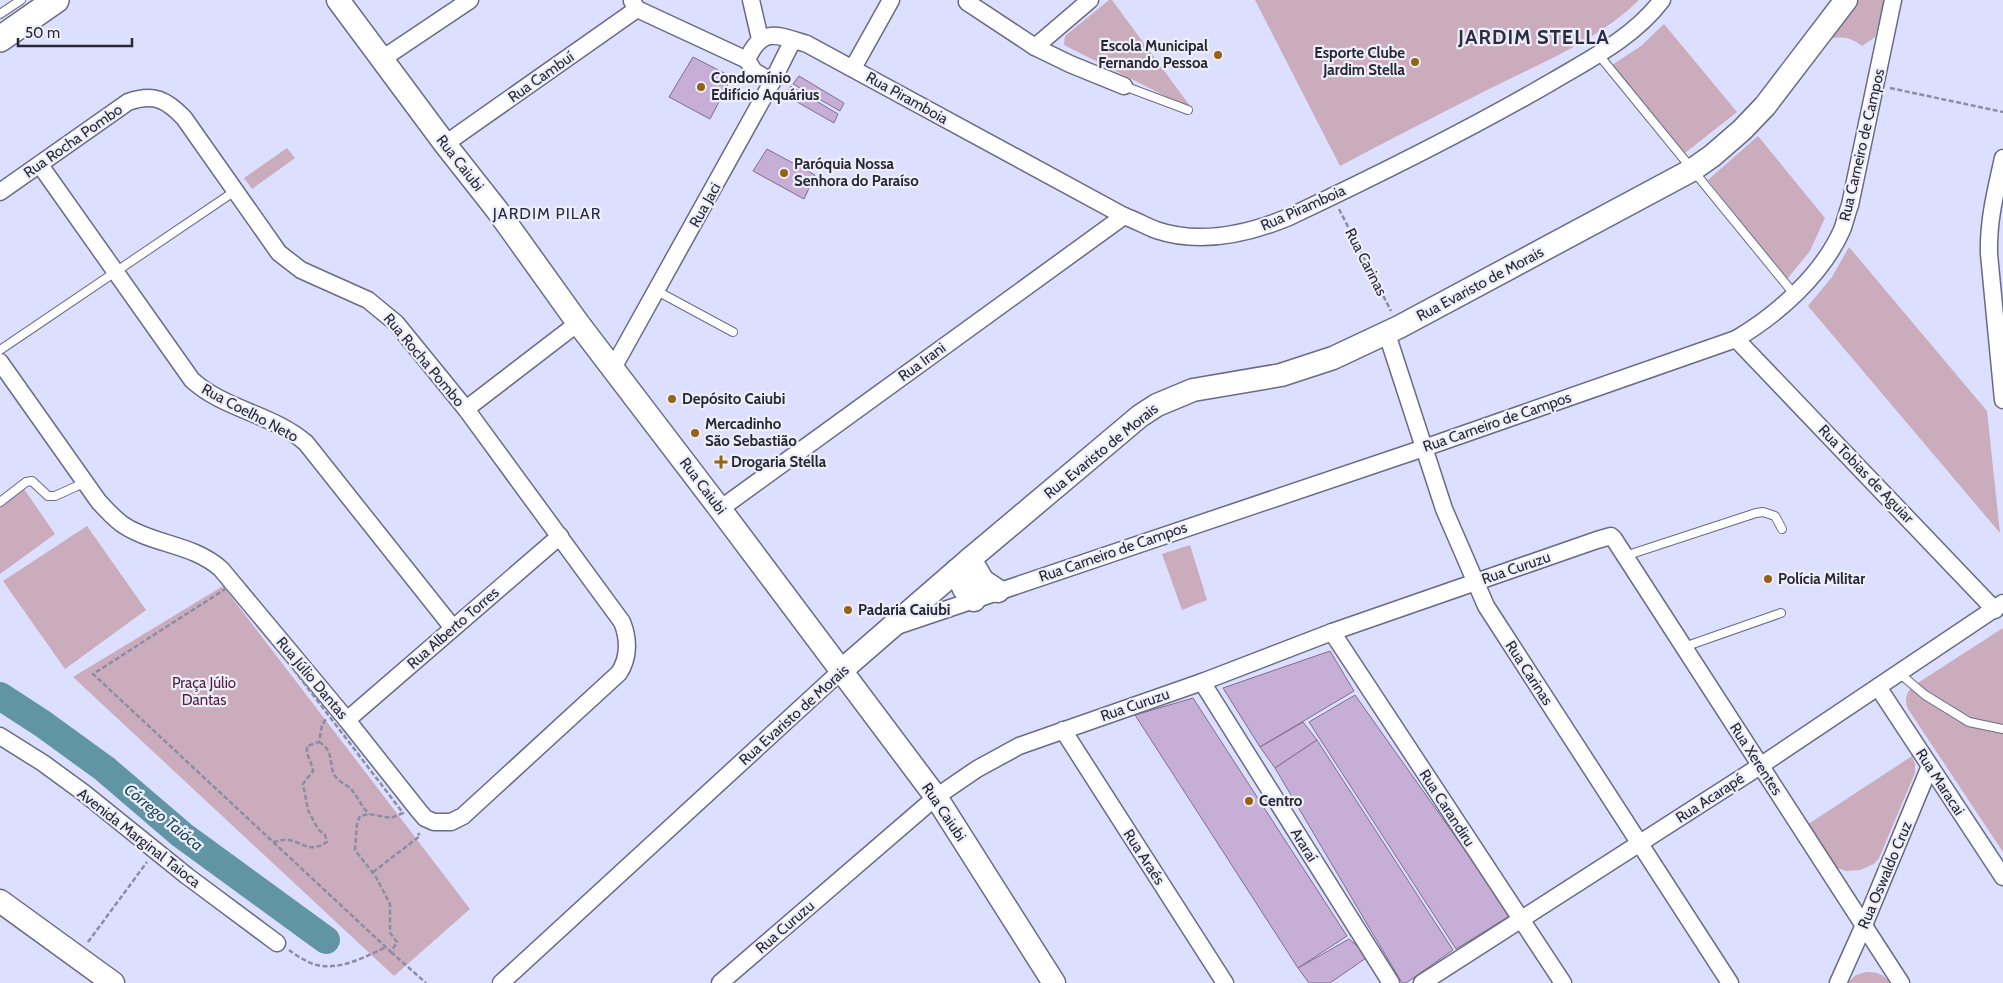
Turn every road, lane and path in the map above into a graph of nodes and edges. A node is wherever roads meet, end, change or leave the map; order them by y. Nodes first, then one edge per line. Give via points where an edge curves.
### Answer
1 (21, 0) edge
2 (56, 0) edge
3 (338, 0) edge
4 (470, 0) edge
5 (751, 0) edge
6 (891, 0) edge
7 (1090, 0) edge
8 (1662, 0) edge
9 (1846, 0) edge
10 (1893, 0) edge
11 (967, 2) dead end
12 (634, 4) edge
13 (0, 14) edge
14 (0, 38) edge
15 (760, 39) junction
16 (792, 40) junction
17 (1035, 47) junction
18 (1598, 54) junction
19 (382, 59) junction
20 (747, 60) junction
21 (853, 68) junction
22 (772, 82) junction
23 (1876, 85) junction
24 (1124, 86) joint
25 (1188, 110) dead end
26 (2003, 112) edge
27 (445, 144) junction
28 (2003, 158) edge
29 (40, 165) junction
30 (1692, 170) junction
31 (235, 191) junction
32 (0, 192) edge
33 (1333, 196) junction
34 (1124, 216) junction
35 (115, 272) junction
36 (657, 291) junction
37 (1794, 294) junction
38 (578, 323) junction
39 (1393, 330) junction
40 (733, 332) dead end
41 (2000, 332) edge
42 (1736, 339) junction
43 (0, 350) edge
44 (0, 362) edge
45 (613, 368) junction
46 (2002, 375) edge
47 (2003, 400) edge
48 (466, 410) junction
49 (1424, 448) junction
50 (86, 482) junction
51 (0, 502) edge
52 (720, 509) junction
53 (1782, 529) dead end
54 (560, 536) junction
55 (1611, 536) joint
56 (1625, 556) junction
57 (963, 565) junction
58 (1476, 582) junction
59 (998, 591) junction
60 (974, 600) junction
61 (1999, 606) edge
62 (1781, 613) dead end
63 (453, 628) junction
64 (888, 630) junction
65 (1332, 632) junction
66 (1684, 647) junction
67 (627, 651) joint
68 (842, 670) junction
69 (1899, 673) junction
70 (1202, 682) junction
71 (1878, 687) junction
72 (328, 715) junction
73 (347, 720) junction
74 (2003, 729) edge
75 (1063, 730) junction
76 (0, 736) edge
77 (319, 742) junction
78 (1760, 766) junction
79 (1930, 766) junction
80 (936, 797) junction
81 (370, 814) junction
82 (414, 828) dead end
83 (273, 842) junction
84 (1639, 844) junction
85 (155, 852) junction
86 (372, 872) junction
87 (2003, 877) edge
88 (0, 901) edge
89 (1520, 920) junction
90 (1864, 926) junction
91 (277, 943) joint
92 (386, 947) junction
93 (391, 952) junction
94 (76, 957) junction
95 (113, 983) edge
96 (426, 983) edge
97 (502, 983) edge
98 (720, 983) edge
99 (1054, 983) edge
100 (1225, 983) edge
101 (1391, 983) edge
102 (1422, 983) edge
103 (1563, 983) edge
104 (1730, 983) edge
105 (1838, 983) edge
106 (1901, 983) edge

1 - 13 lane
2 - 14 main road
3 - 19 street, Rua Caiubi
4 - 19 street
5 - 15 street
6 - 21 street
7 - 17 street
8 - 18 street, Rua Piramboia via 1636,27
9 - 30 street, Rua Evaristo de Morais via 1765,106 1742,130
10 - 23 street, Rua Carneiro de Campos
11 - 17 street
12 - 20 street
12 - 27 street, Rua Cambuí
15 - 16 street, Rua Piramboia via 780,35
15 - 20 street
16 - 21 street, Rua Piramboia
16 - 22 street, Rua Jaci
17 - 24 street
18 - 30 lane
18 - 33 street, Rua Piramboia via 1502,111
19 - 27 street, Rua Caiubi
20 - 22 street via 754,71
21 - 34 street, Rua Piramboia
22 - 36 street, Rua Jaci
23 - 26 path
23 - 37 street, Rua Carneiro de Campos via 1842,230 1827,256
24 - 25 lane
27 - 38 street, Rua Caiubi
28 - 41 street via 1988,231
29 - 31 street, Rua Rocha Pombo via 128,102 154,98 171,104 184,118
29 - 32 street, Rua Rocha Pombo
29 - 35 street, Rua Coelho Neto
30 - 37 lane
30 - 39 street, Rua Evaristo de Morais
31 - 35 lane
31 - 48 street, Rua Rocha Pombo via 279,253 301,270 368,300 396,323
33 - 34 street, Rua Piramboia via 1264,227 1218,236 1158,230
33 - 39 path, Rua Carinas
34 - 52 street, Rua Irani
35 - 43 lane
35 - 63 street, Rua Coelho Neto via 185,372 202,390 294,432 306,443
36 - 40 lane
36 - 45 street, Rua Jaci
37 - 42 street, Rua Carneiro de Campos via 1753,329
38 - 45 street, Rua Caiubi
38 - 48 street
39 - 49 street, Rua Carinas
39 - 57 street, Rua Evaristo de Morais via 1307,368 1193,390 1157,405
41 - 46 street
42 - 49 street, Rua Carneiro de Campos
42 - 61 street, Rua Tobias de Aguiar
44 - 50 street, Rua Júlio Dantas
45 - 52 street, Rua Caiubi
46 - 47 street
48 - 54 street, Rua Rocha Pombo
49 - 58 street, Rua Carinas via 1444,509
49 - 59 street, Rua Carneiro de Campos
50 - 51 lane via 55,496 48,496 32,481 26,482
50 - 73 street, Rua Júlio Dantas via 122,525 201,554 221,569
52 - 68 street, Rua Caiubi
53 - 56 lane via 1775,516 1756,513
54 - 63 street, Rua Alberto Torres
54 - 67 street, Rua Rocha Pombo via 622,622
55 - 56 street, Rua Xerentes
55 - 58 street, Rua Curuzu
56 - 66 street, Rua Xerentes
57 - 59 street
57 - 60 street via 964,589
57 - 64 street, Rua Evaristo de Morais
58 - 65 street, Rua Curuzu
58 - 84 street, Rua Carinas via 1486,606
59 - 60 street, Rua Carneiro de Campos
60 - 64 street, Rua Carneiro de Campos
61 - 69 street, Rua Acarapé
62 - 66 lane
63 - 73 street, Rua Alberto Torres
64 - 68 street, Rua Evaristo de Morais
65 - 70 street, Rua Curuzu
65 - 89 street, Rua Carandiru
66 - 78 street, Rua Xerentes
67 - 73 street, Rua Júlio Dantas via 618,673 463,816 451,822 434,822 425,818
68 - 80 street, Rua Caiubi
68 - 97 street, Rua Evaristo de Morais
69 - 71 street, Rua Acarapé
69 - 74 lane via 1925,695 1968,722
70 - 75 street, Rua Curuzu
70 - 101 street, Araraí
71 - 78 street, Rua Acarapé
71 - 79 street, Rua Maracai
72 - 77 path via 322,725
72 - 81 path via 403,813 391,818
72 - 83 path via 230,586 92,674
75 - 80 street, Rua Curuzu via 1019,746
75 - 100 street, Rua Araés
76 - 85 street, Avenida Marginal Taioca via 84,793
77 - 81 path via 332,759 335,776 351,789
77 - 83 path via 307,746 306,754 313,772 303,784 308,810 327,842 316,848 286,840
78 - 84 street, Rua Acarapé
78 - 90 street, Rua Xerentes
79 - 87 street, Rua Maracai
79 - 90 street, Rua Oswaldo Cruz
80 - 98 street, Rua Curuzu
80 - 99 street, Rua Caiubi
81 - 86 path via 360,816 357,823 355,850
82 - 86 path via 420,836
83 - 92 path
84 - 89 street, Rua Acarapé
84 - 104 street, Rua Carinas
85 - 91 street, Avenida Marginal Taioca
85 - 94 path
86 - 93 path via 390,904 390,933 398,942
88 - 94 street
89 - 102 street, Rua Acarapé
89 - 103 street, Rua Carandiru
90 - 105 street, Rua Oswaldo Cruz
90 - 106 street, Rua Xerentes
91 - 92 path via 313,964 324,966 357,961
92 - 93 path
93 - 96 path
94 - 95 street

